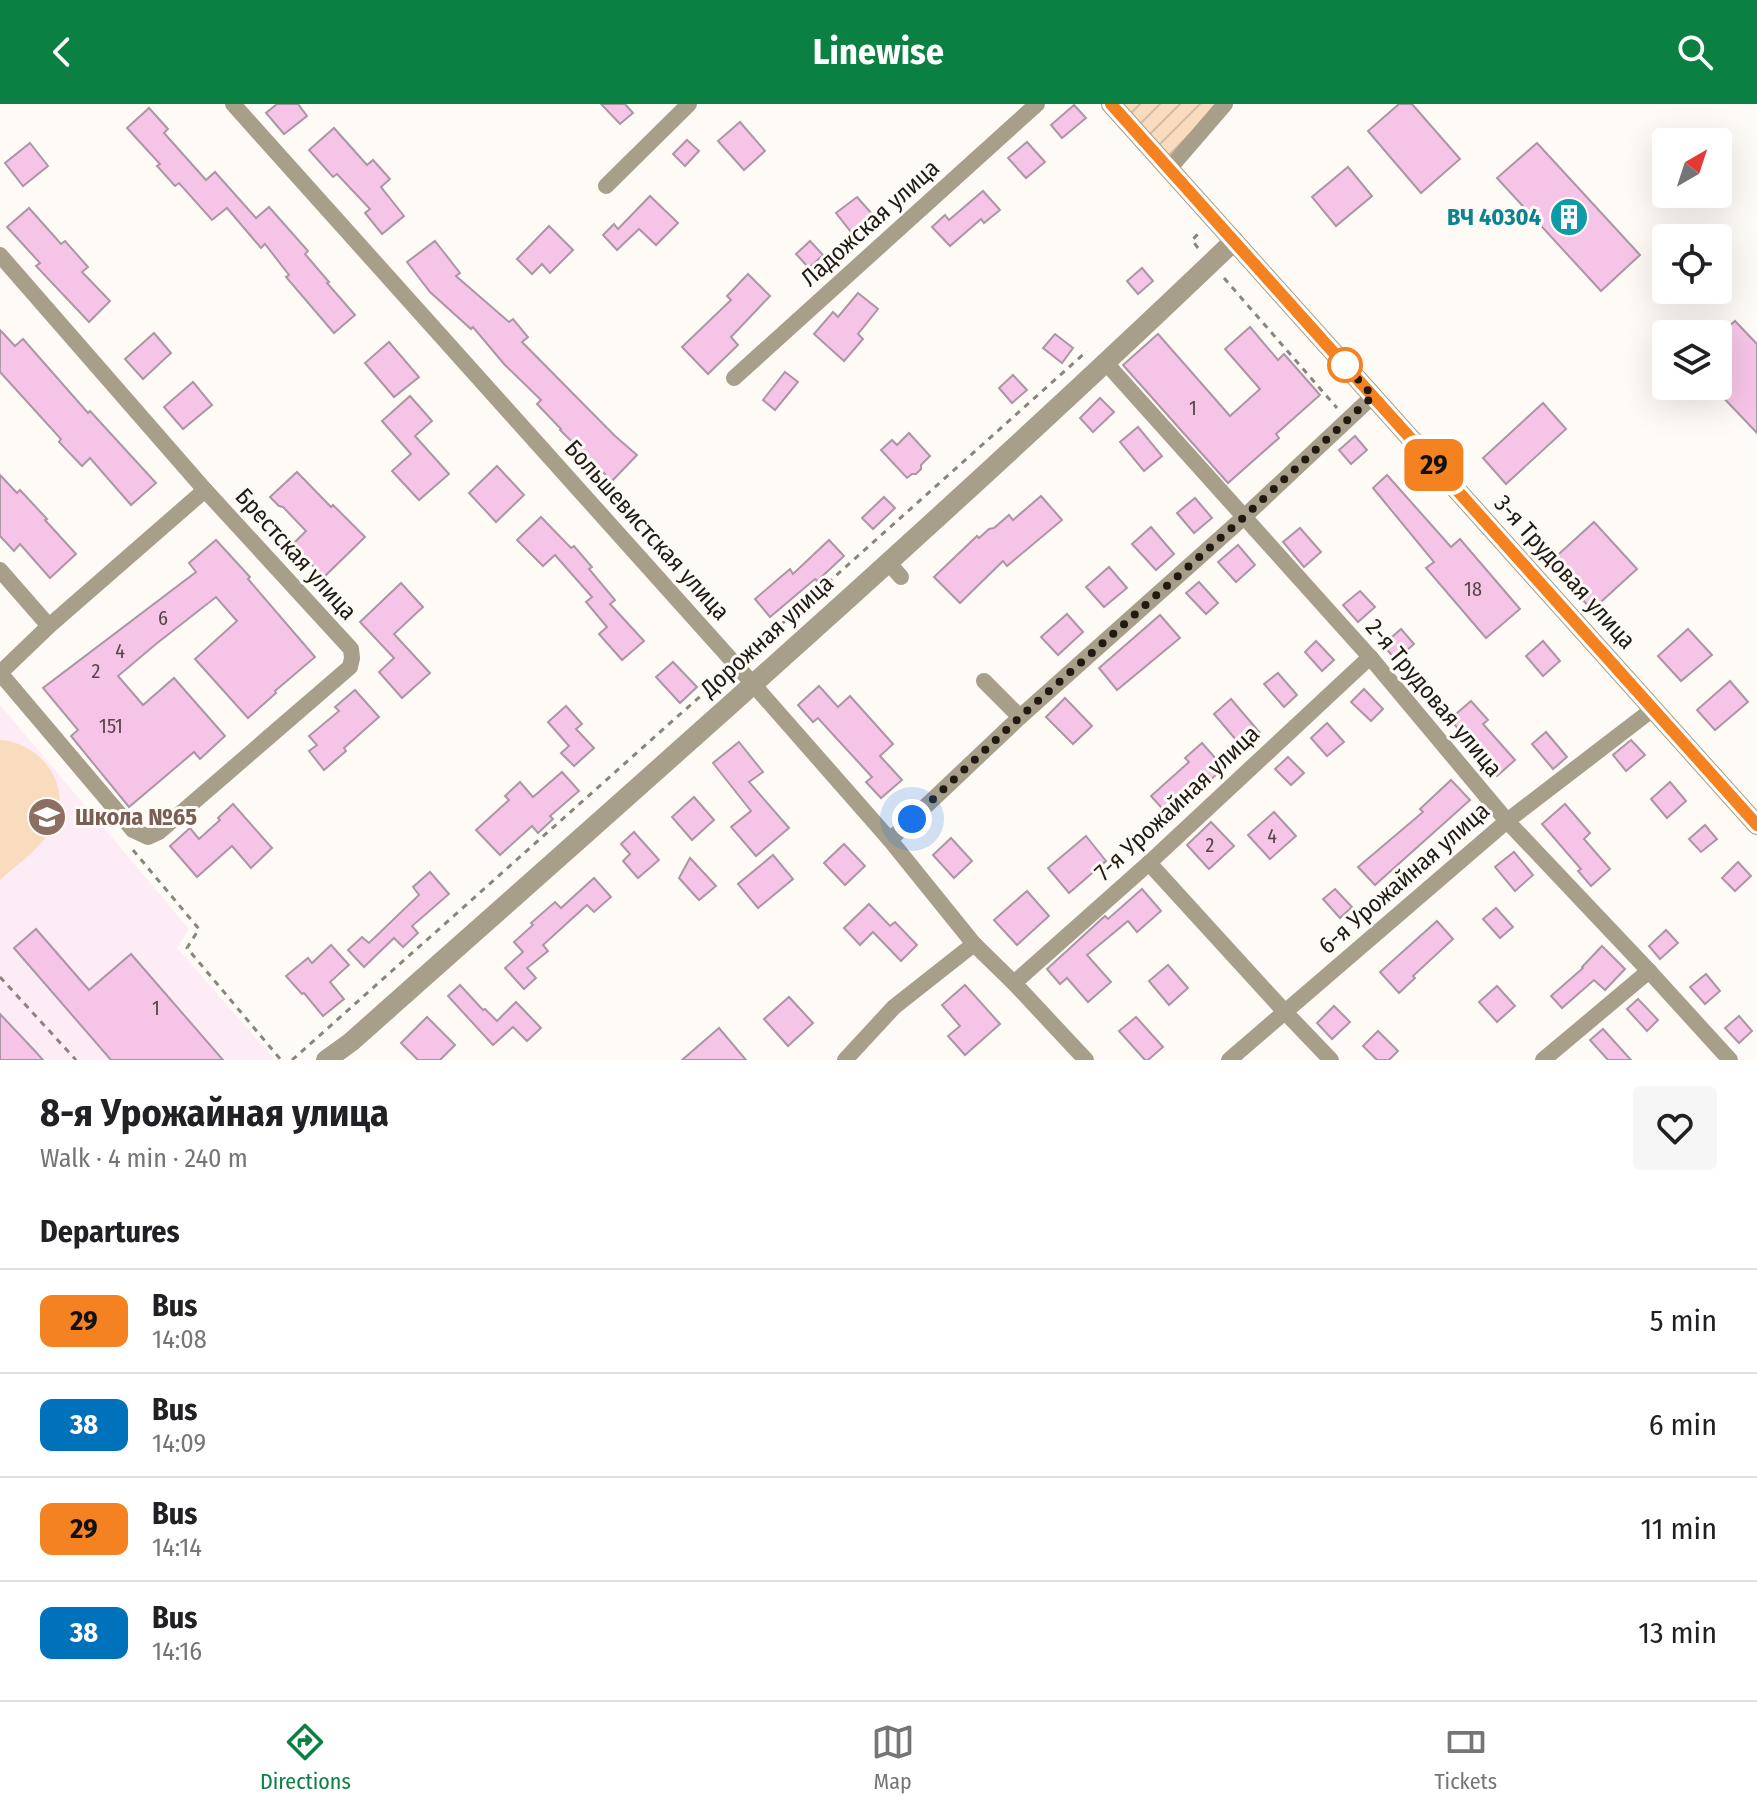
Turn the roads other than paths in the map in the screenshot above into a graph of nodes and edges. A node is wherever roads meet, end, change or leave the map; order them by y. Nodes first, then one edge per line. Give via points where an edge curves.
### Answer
1 (233, 104) edge
2 (689, 104) edge
3 (1037, 104) edge
4 (1111, 104) edge
5 (1225, 104) edge
6 (1169, 169) junction
7 (606, 186) dead end
8 (1234, 241) junction
9 (0, 255) edge
10 (1106, 363) junction
11 (734, 378) dead end
12 (1373, 396) junction
13 (205, 490) junction
14 (1244, 517) junction
15 (0, 570) edge
16 (49, 626) junction
17 (1370, 657) junction
18 (0, 673) edge
19 (984, 681) dead end
20 (753, 684) junction
21 (1653, 709) junction
22 (1020, 717) junction
23 (1507, 821) junction
24 (1757, 825) edge
25 (890, 840) junction
26 (1149, 863) junction
27 (974, 944) junction
28 (1649, 971) junction
29 (1014, 983) junction
30 (1285, 1012) junction
31 (326, 1060) edge
32 (845, 1060) edge
33 (1086, 1060) edge
34 (1229, 1060) edge
35 (1331, 1060) edge
36 (1543, 1060) edge
37 (1730, 1060) edge

1 - 20 street, Большевистская улица
2 - 7 street
3 - 11 street, Ладожская улица
4 - 6 street, 3-я Трудовая улица
5 - 6 street
6 - 8 street, 3-я Трудовая улица
8 - 10 street, Дорожная улица
8 - 12 street, 3-я Трудовая улица
9 - 13 street, Брестская улица
10 - 14 street, 2-я Трудовая улица
10 - 20 street, Дорожная улица via 895,569
12 - 14 street
12 - 21 street, 3-я Трудовая улица
13 - 16 street
13 - 18 street, Брестская улица via 351,649 350,667 148,837 133,830
14 - 17 street, 2-я Трудовая улица
14 - 22 street
15 - 16 street
16 - 18 street
17 - 23 street, 2-я Трудовая улица
17 - 26 street, 7-я Урожайная улица
19 - 22 street
20 - 25 street, Большевистская улица
20 - 31 street, Дорожная улица
21 - 23 street, 6-я Урожайная улица
21 - 24 street, 3-я Трудовая улица
22 - 25 street
23 - 28 street, 2-я Трудовая улица
23 - 30 street, 6-я Урожайная улица
25 - 27 street, Большевистская улица
26 - 29 street, 7-я Урожайная улица
26 - 30 street
27 - 29 street, Большевистская улица
27 - 32 street via 894,1007
28 - 36 street
28 - 37 street, 2-я Трудовая улица
29 - 33 street, Большевистская улица
30 - 34 street, 6-я Урожайная улица
30 - 35 street

